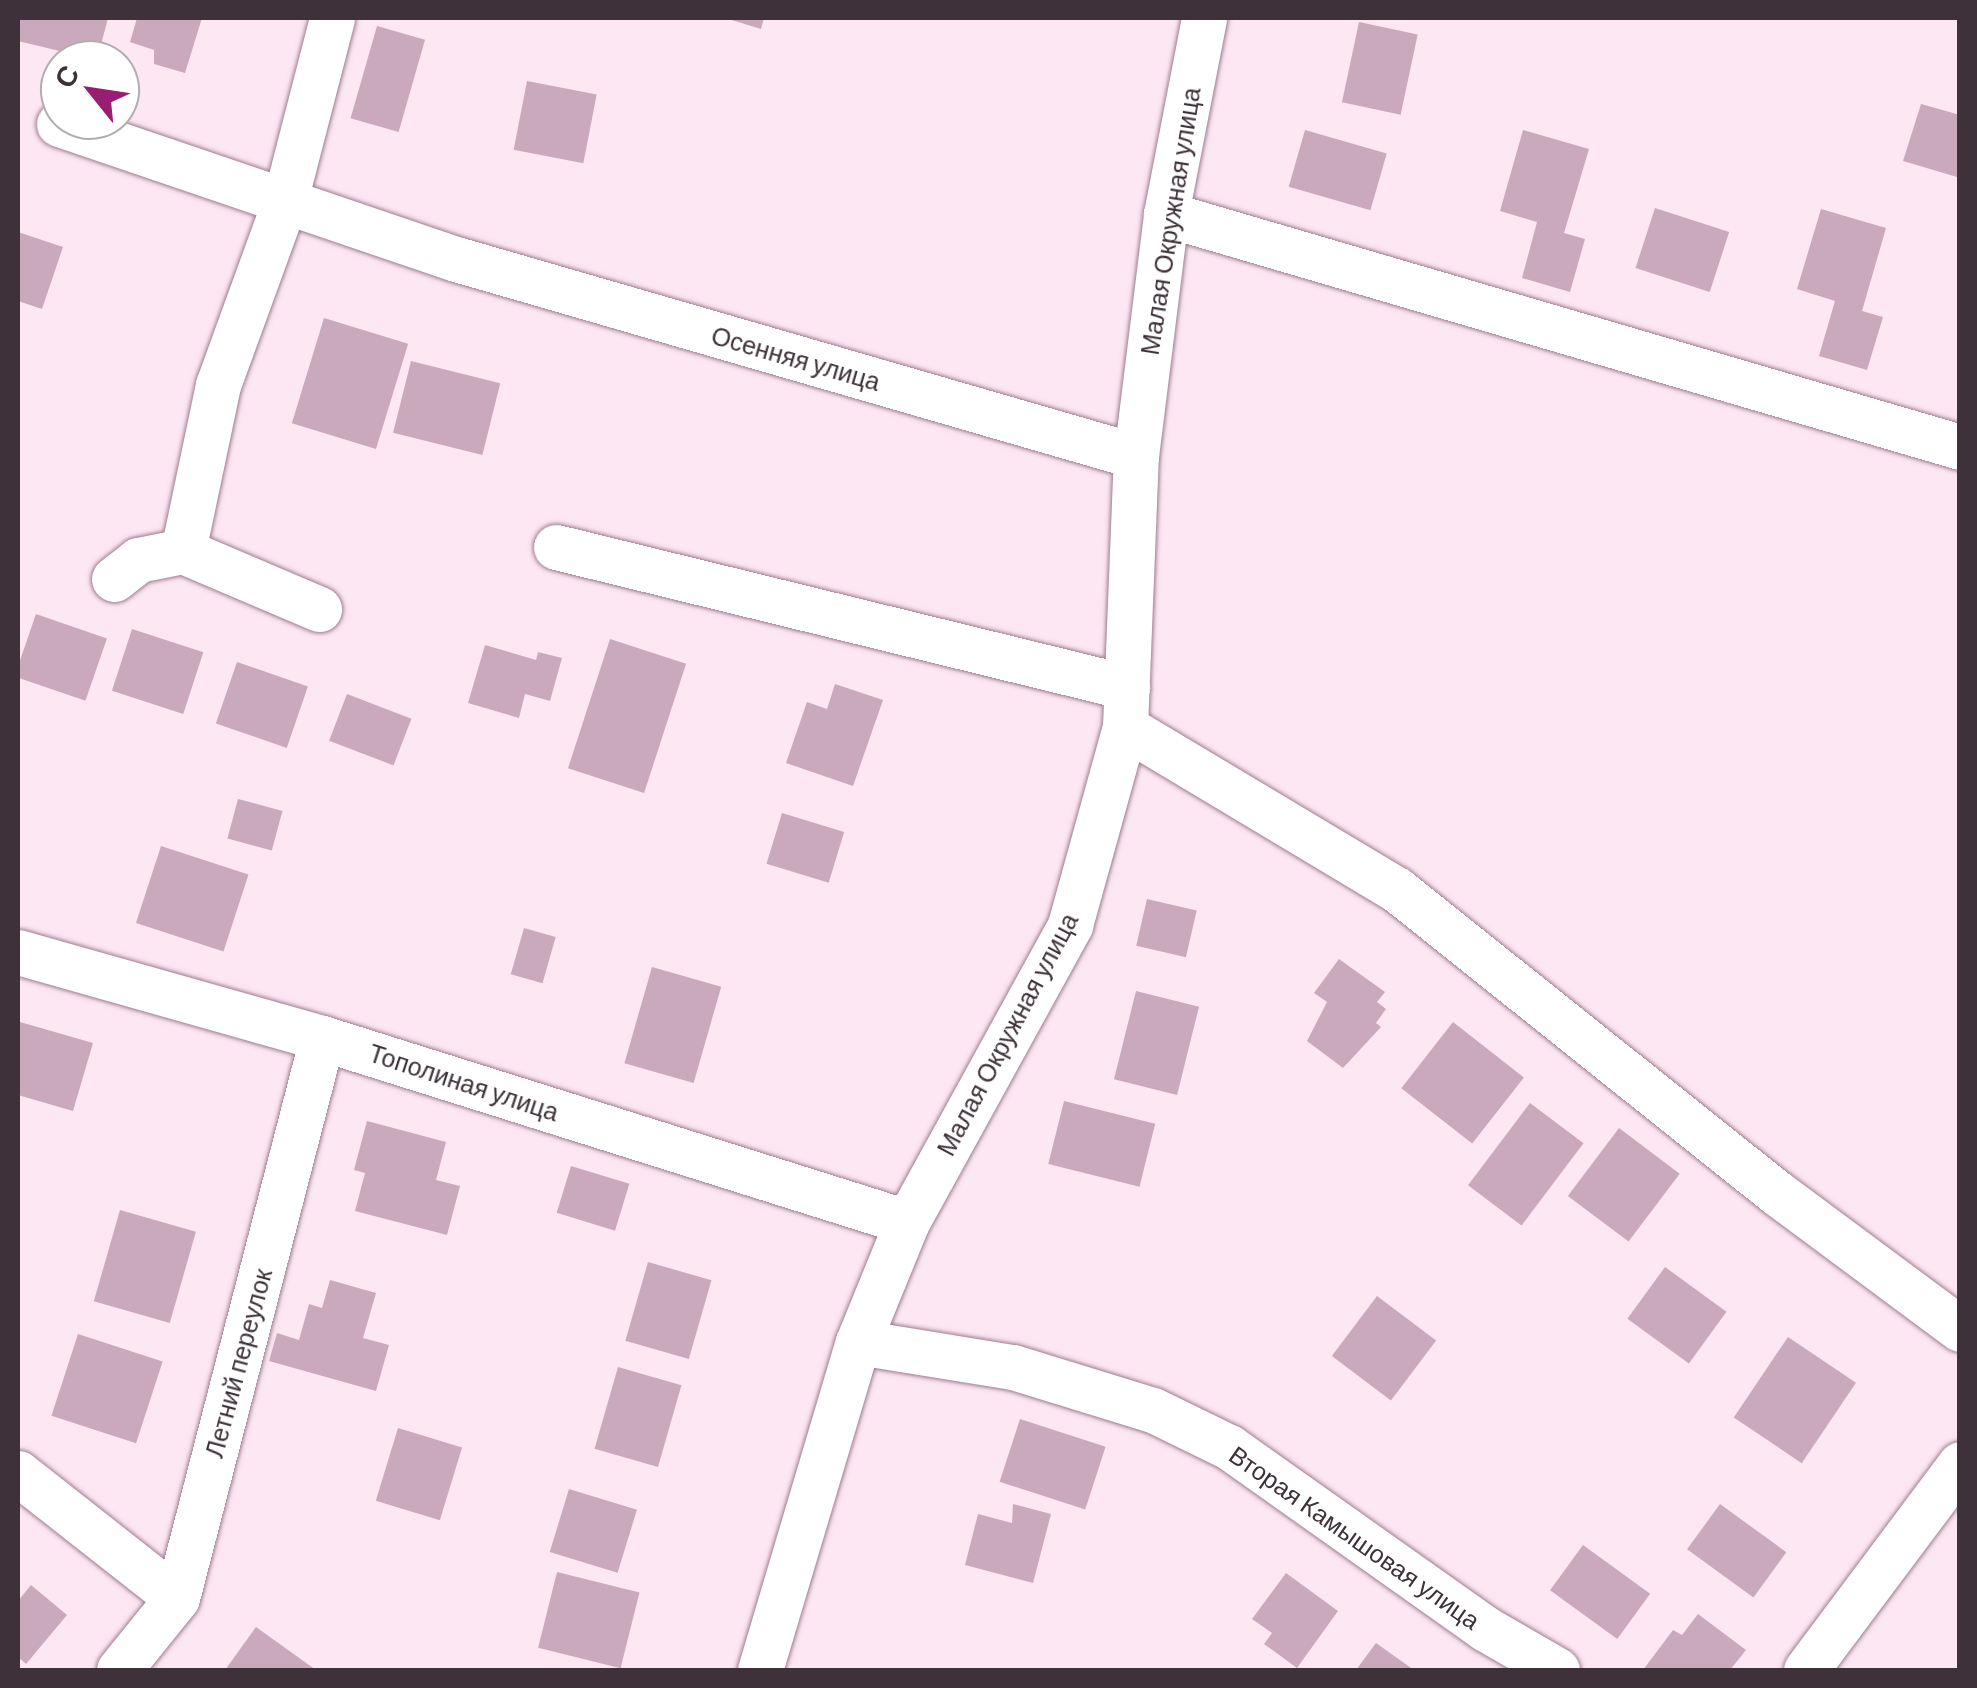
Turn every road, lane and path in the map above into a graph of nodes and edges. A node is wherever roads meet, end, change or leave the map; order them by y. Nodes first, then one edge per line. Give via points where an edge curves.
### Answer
1 (332, 18) edge
2 (1204, 18) edge
3 (104, 140) edge
4 (284, 204) junction
5 (1166, 214) junction
6 (1960, 447) edge
7 (1136, 456) junction
8 (556, 547) dead end
9 (183, 551) junction
10 (114, 579) dead end
11 (319, 609) dead end
12 (1126, 707) junction
13 (18, 952) edge
14 (322, 1038) junction
15 (907, 1222) junction
16 (1960, 1329) edge
17 (858, 1342) junction
18 (1960, 1464) edge
19 (18, 1473) edge
20 (177, 1598) junction
21 (120, 1670) edge
22 (760, 1670) edge
23 (1558, 1670) edge
24 (1806, 1670) edge

1 - 4 street
2 - 5 street, Малая Окружная улица
3 - 4 street, Осенняя улица
4 - 7 street, Осенняя улица
4 - 9 street via 218,385
5 - 6 street
5 - 7 street, Малая Окружная улица
7 - 12 street, Малая Окружная улица
8 - 12 street
9 - 10 street via 138,560
9 - 11 street
12 - 15 street, Малая Окружная улица via 1070,925
12 - 16 street via 1396,888 1777,1194
13 - 14 street, Тополиная улица
14 - 15 street, Тополиная улица
14 - 20 street, Летний переулок
15 - 17 street, Малая Окружная улица
17 - 22 street, Малая Окружная улица
17 - 23 street, Вторая Камышовая улица via 1013,1367 1153,1410 1229,1447 1486,1629
18 - 24 street
19 - 20 street
20 - 21 street, Летний переулок

